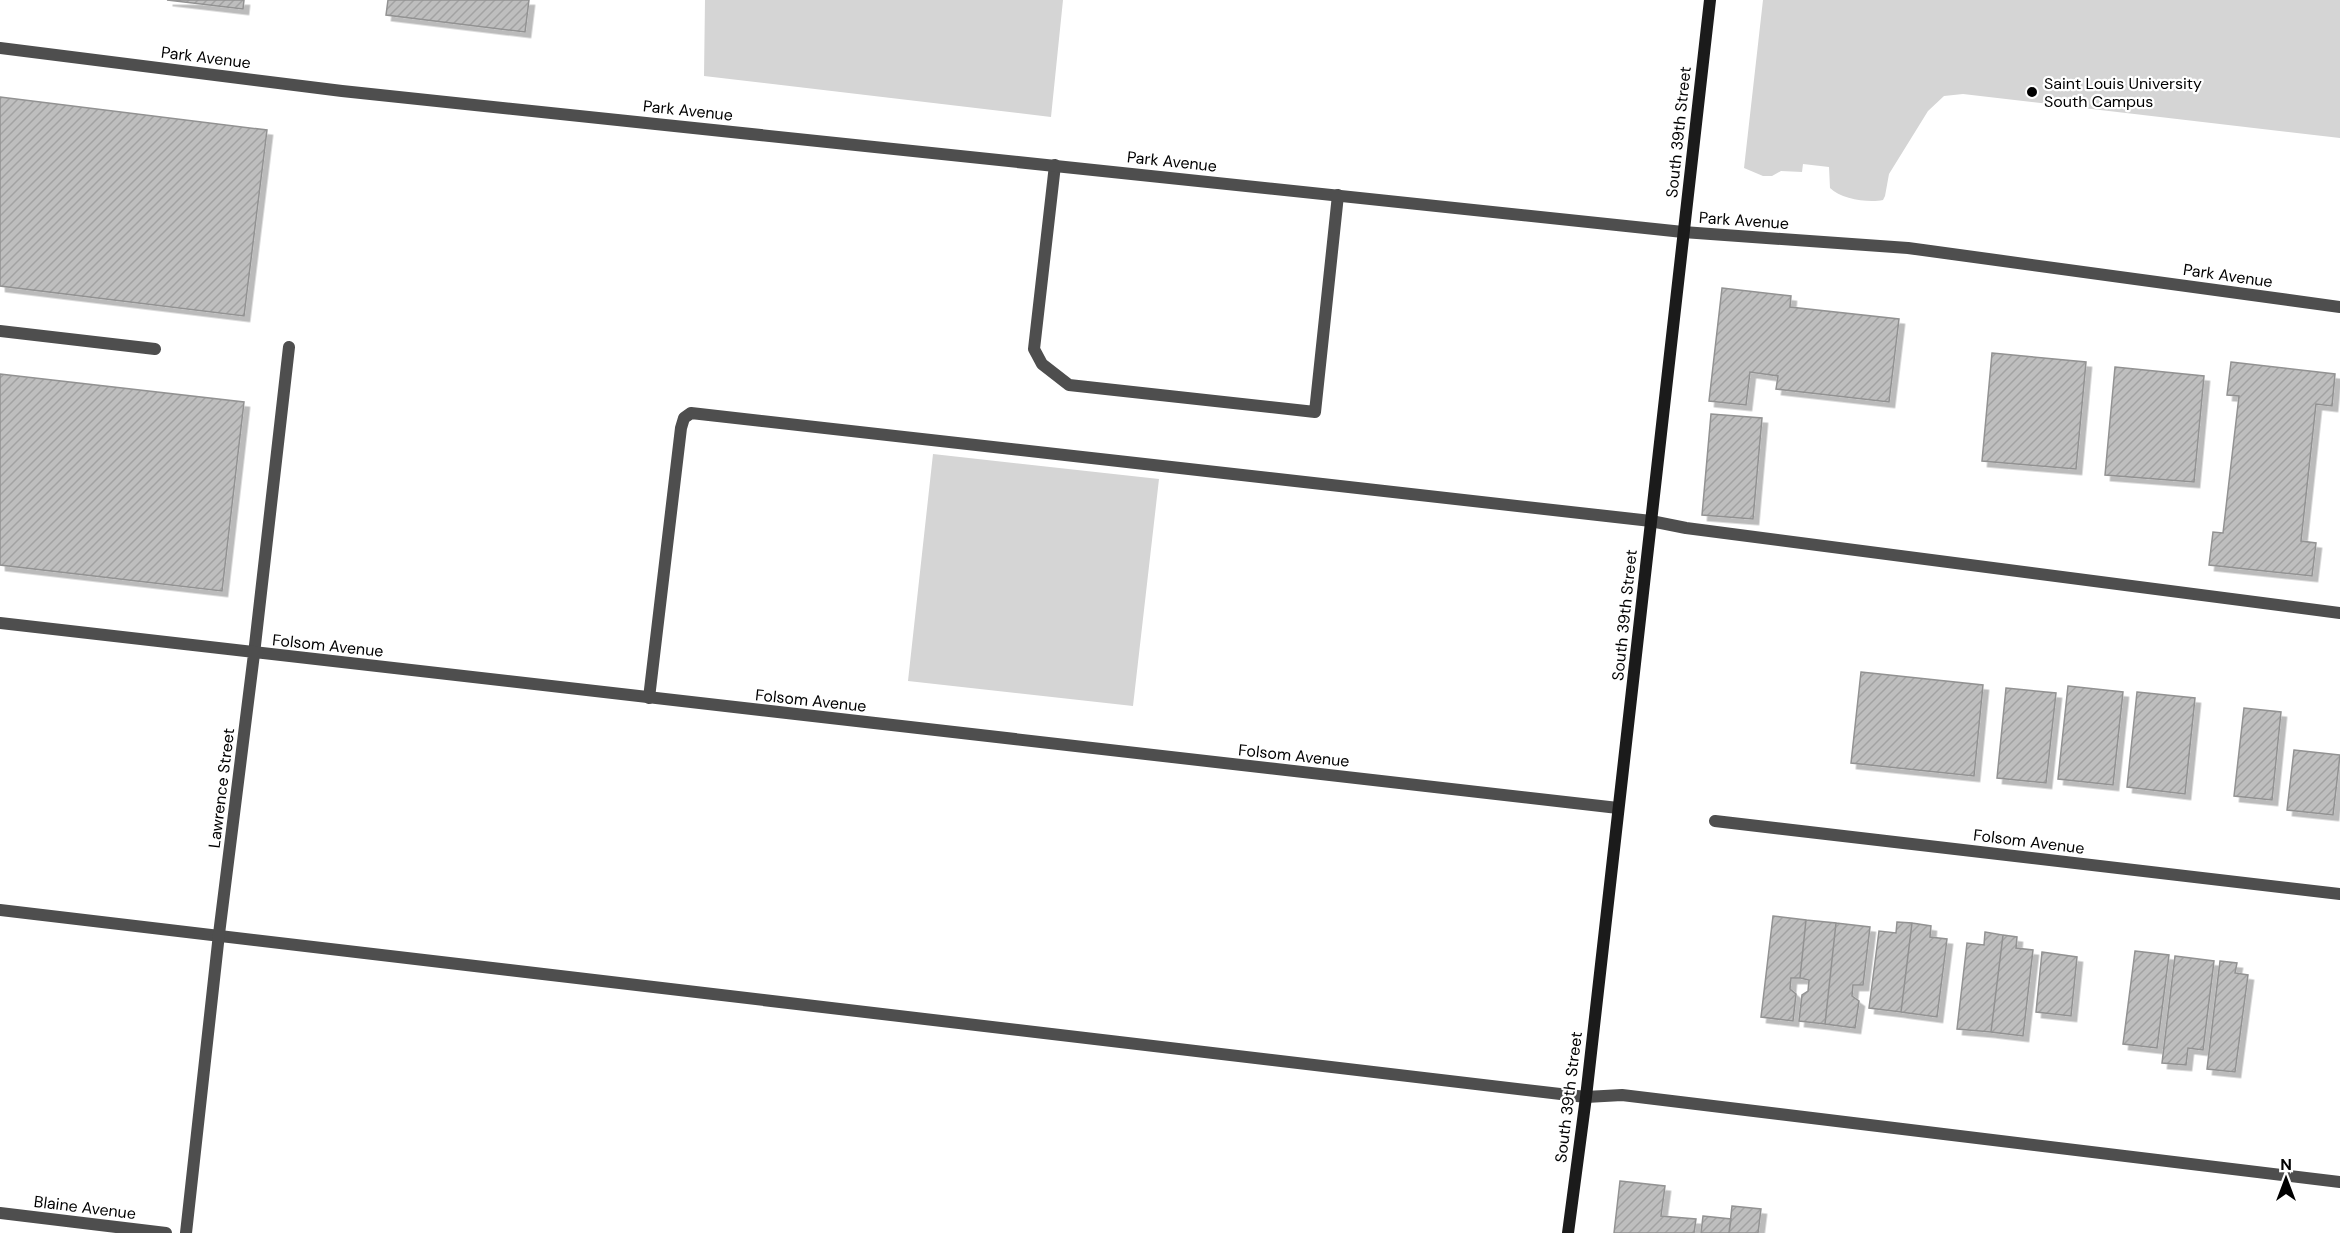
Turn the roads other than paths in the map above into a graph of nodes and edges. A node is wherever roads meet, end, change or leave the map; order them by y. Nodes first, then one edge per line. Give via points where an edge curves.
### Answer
1 (1710, 0) edge
2 (0, 48) edge
3 (1055, 165) junction
4 (1338, 195) junction
5 (1683, 232) junction
6 (2340, 307) edge
7 (0, 331) edge
8 (289, 347) dead end
9 (155, 349) dead end
10 (1651, 521) junction
11 (2340, 613) edge
12 (0, 624) edge
13 (254, 654) junction
14 (649, 698) junction
15 (1618, 808) junction
16 (1715, 821) dead end
17 (2340, 894) edge
18 (0, 910) edge
19 (219, 934) junction
20 (1586, 1097) junction
21 (2340, 1182) edge
22 (0, 1213) edge
23 (166, 1233) edge
24 (186, 1233) edge
25 (1568, 1233) edge

1 - 5 street, South 39th Street
2 - 3 street, Park Avenue via 342,91
3 - 4 street, Park Avenue
3 - 4 street via 1034,349 1042,364 1069,385 1315,412
4 - 5 street, Park Avenue
5 - 6 street, Park Avenue via 1908,248
5 - 10 street, South 39th Street
7 - 9 street
8 - 13 street, Lawrence Street
10 - 11 street
10 - 14 street via 692,413 684,418 681,428
10 - 15 street, South 39th Street
12 - 13 street, Folsom Avenue
13 - 14 street, Folsom Avenue
13 - 19 street, Lawrence Street
14 - 15 street, Folsom Avenue
15 - 20 street, South 39th Street
16 - 17 street, Folsom Avenue
18 - 19 street
19 - 20 street
19 - 24 street, Lawrence Street
20 - 21 street via 1622,1095
20 - 25 street, South 39th Street
22 - 23 street, Blaine Avenue

